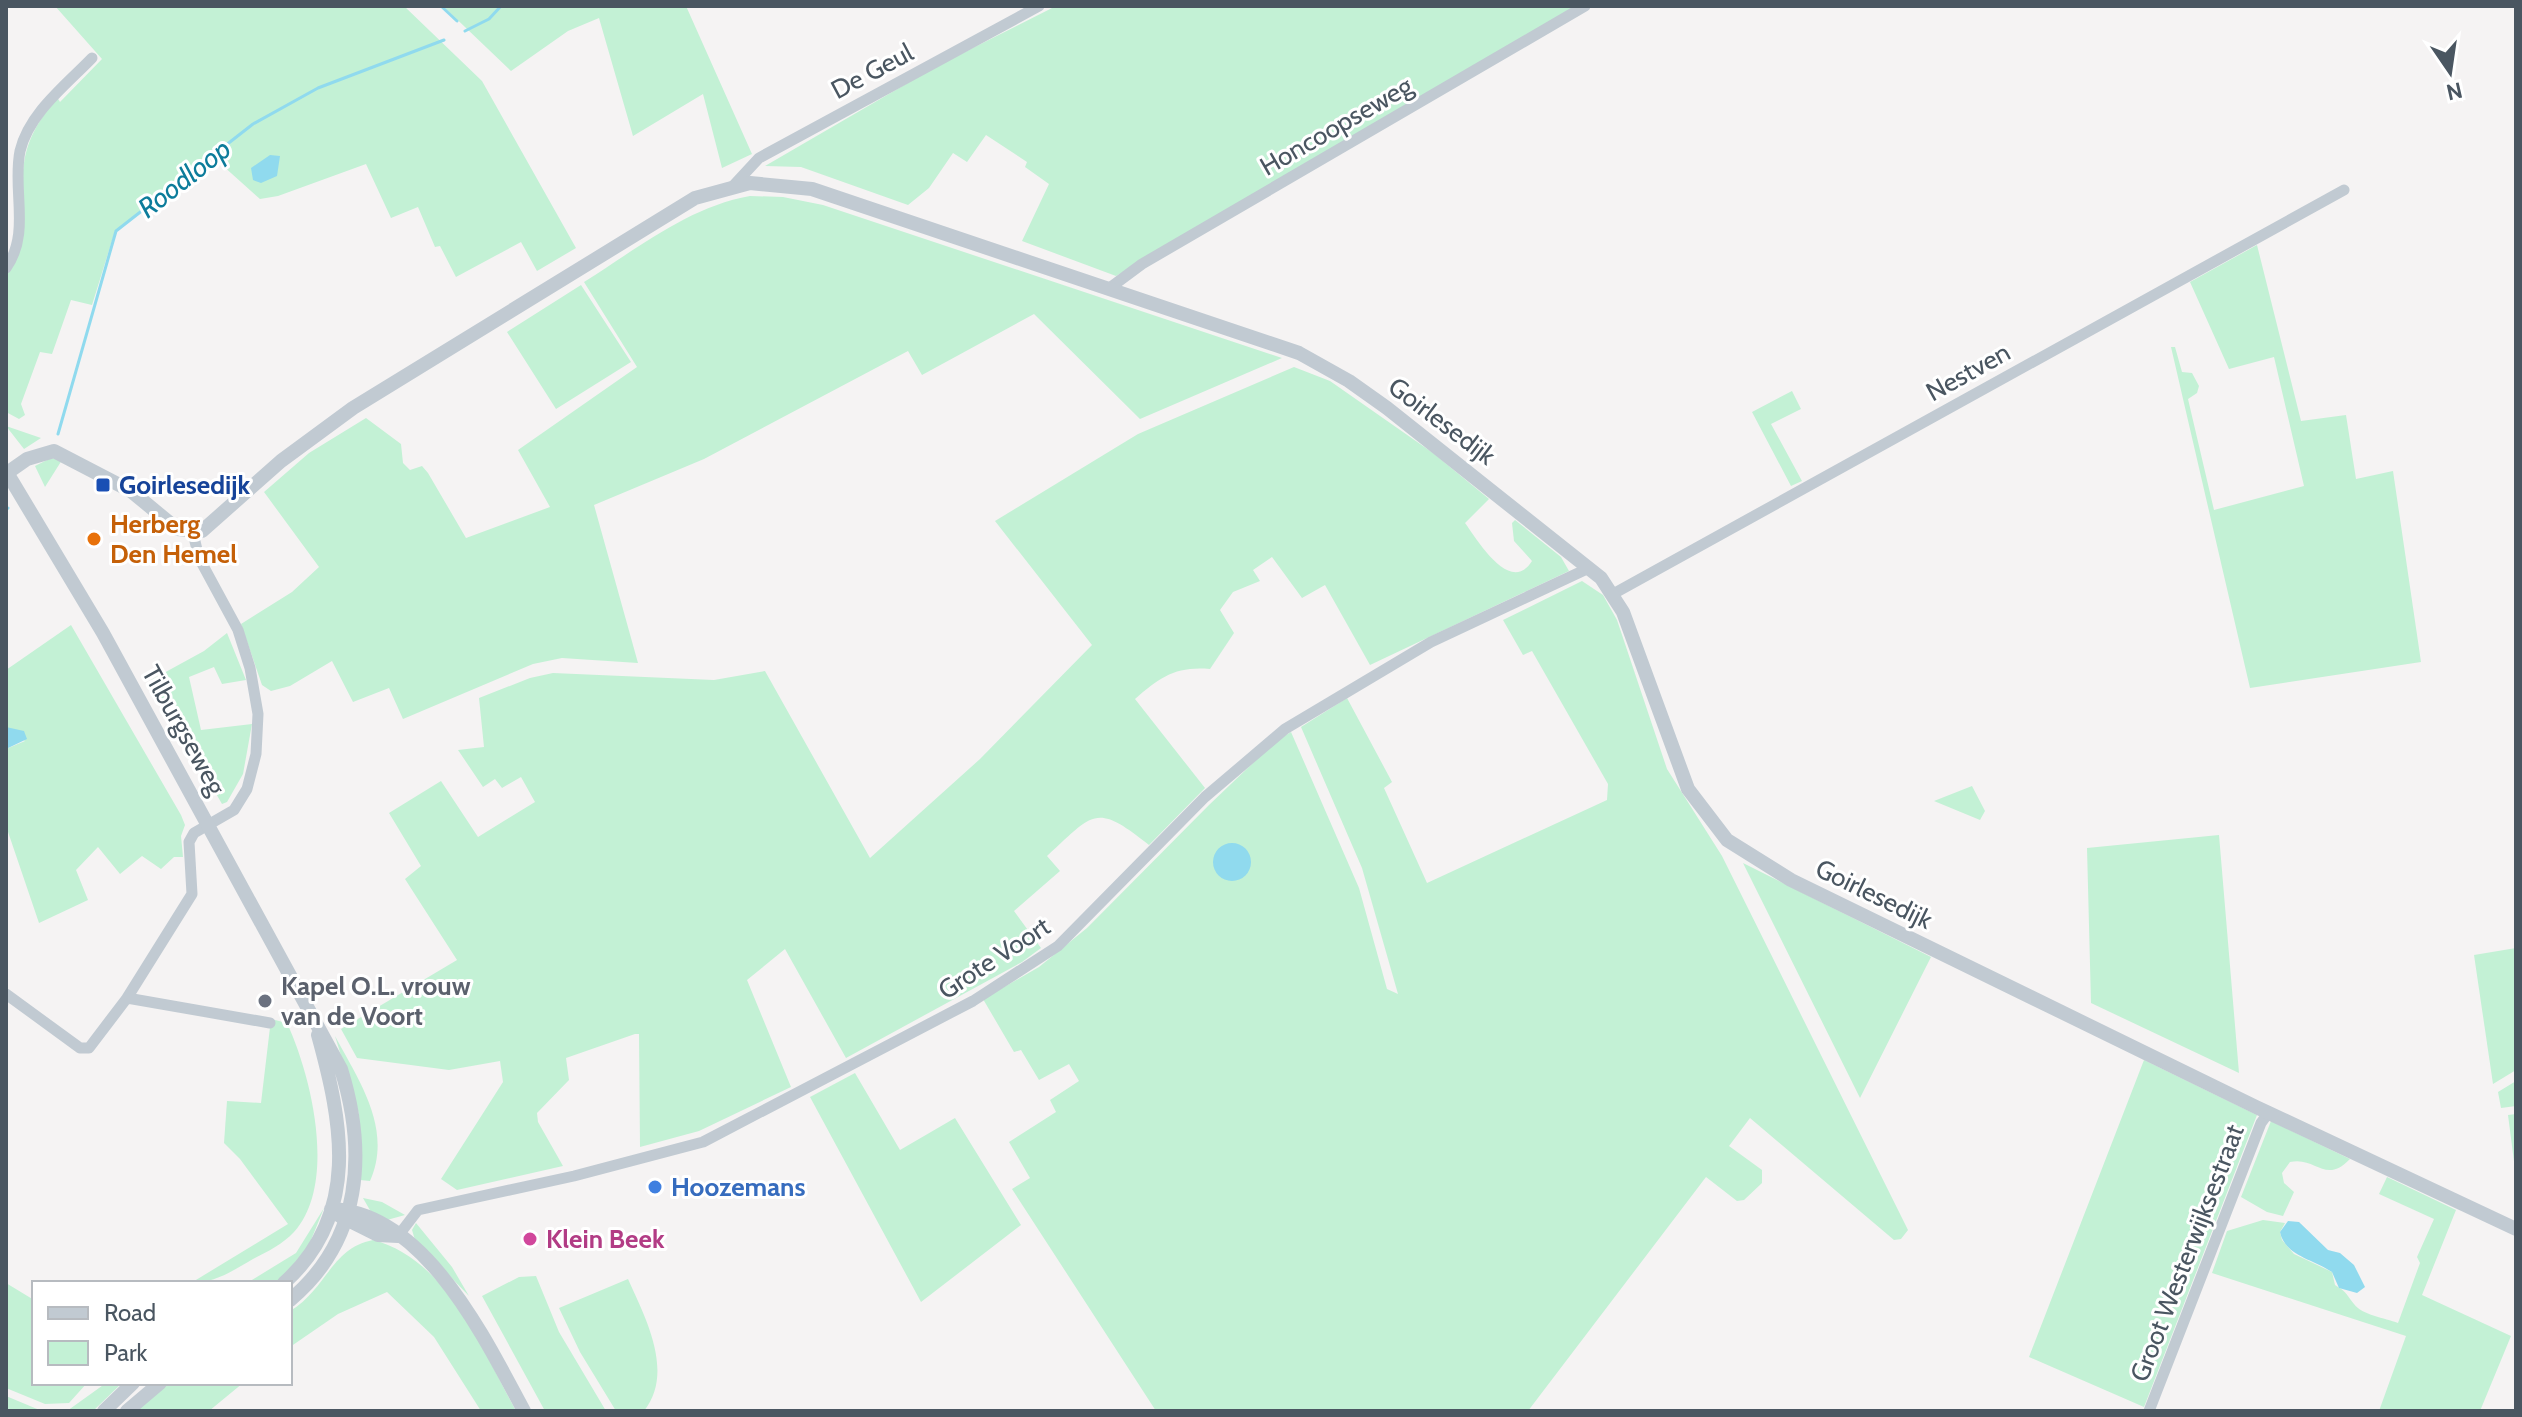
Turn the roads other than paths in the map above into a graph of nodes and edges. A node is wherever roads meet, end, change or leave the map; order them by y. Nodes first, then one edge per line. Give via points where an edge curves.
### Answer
1 (1039, 6) edge
2 (1585, 6) edge
3 (92, 58) dead end
4 (6, 163) edge
5 (19, 169) junction
6 (734, 185) junction
7 (2344, 190) dead end
8 (6, 268) edge
9 (1111, 287) junction
10 (7, 472) edge
11 (193, 533) junction
12 (1589, 568) junction
13 (1613, 594) junction
14 (209, 825) junction
15 (6, 994) edge
16 (127, 998) junction
17 (313, 1016) junction
18 (270, 1023) dead end
19 (2269, 1112) junction
20 (331, 1209) junction
21 (347, 1215) junction
22 (2516, 1229) edge
23 (398, 1236) junction
24 (286, 1281) edge
25 (292, 1298) edge
26 (131, 1385) edge
27 (158, 1385) edge
28 (104, 1411) edge
29 (127, 1411) edge
30 (524, 1411) edge
31 (2149, 1411) edge

1 - 6 street, De Geul via 759,158
2 - 9 street, Honcoopseweg
3 - 5 street via 40,111 27,132
4 - 5 street
5 - 8 street via 18,240
6 - 9 street, Goirlesedijk via 776,183 812,189
6 - 11 street, Goirlesedijk via 695,198 353,408 281,461 213,525
7 - 13 street, Nestven
9 - 12 street, Goirlesedijk via 1299,353 1349,381
10 - 11 street via 54,451 131,491 177,529
10 - 14 street, Tilburgseweg
11 - 14 street via 199,558 238,630 258,714 247,789 234,810
12 - 13 street, Goirlesedijk
12 - 23 street, Grote Voort via 1431,642 1285,729 1205,797 1058,946 973,1001 724,1133 647,1158 418,1210
13 - 19 street, Goirlesedijk via 1688,789 1727,840 1791,880
14 - 16 street via 189,842 192,894
14 - 17 street, Tilburgseweg
15 - 16 street via 80,1048 89,1048
16 - 18 street
17 - 20 street, Tilburgseweg via 340,1128 341,1158
17 - 21 street, Tilburgseweg via 341,1069 356,1127 357,1159
19 - 22 street, Goirlesedijk
19 - 31 street, Groot Westerwijksestraat
20 - 21 street
20 - 24 street, Tilburgseweg via 313,1247
21 - 23 street via 378,1235
21 - 25 street, Tilburgseweg via 330,1255
23 - 30 street via 470,1310
26 - 28 street
27 - 29 street

